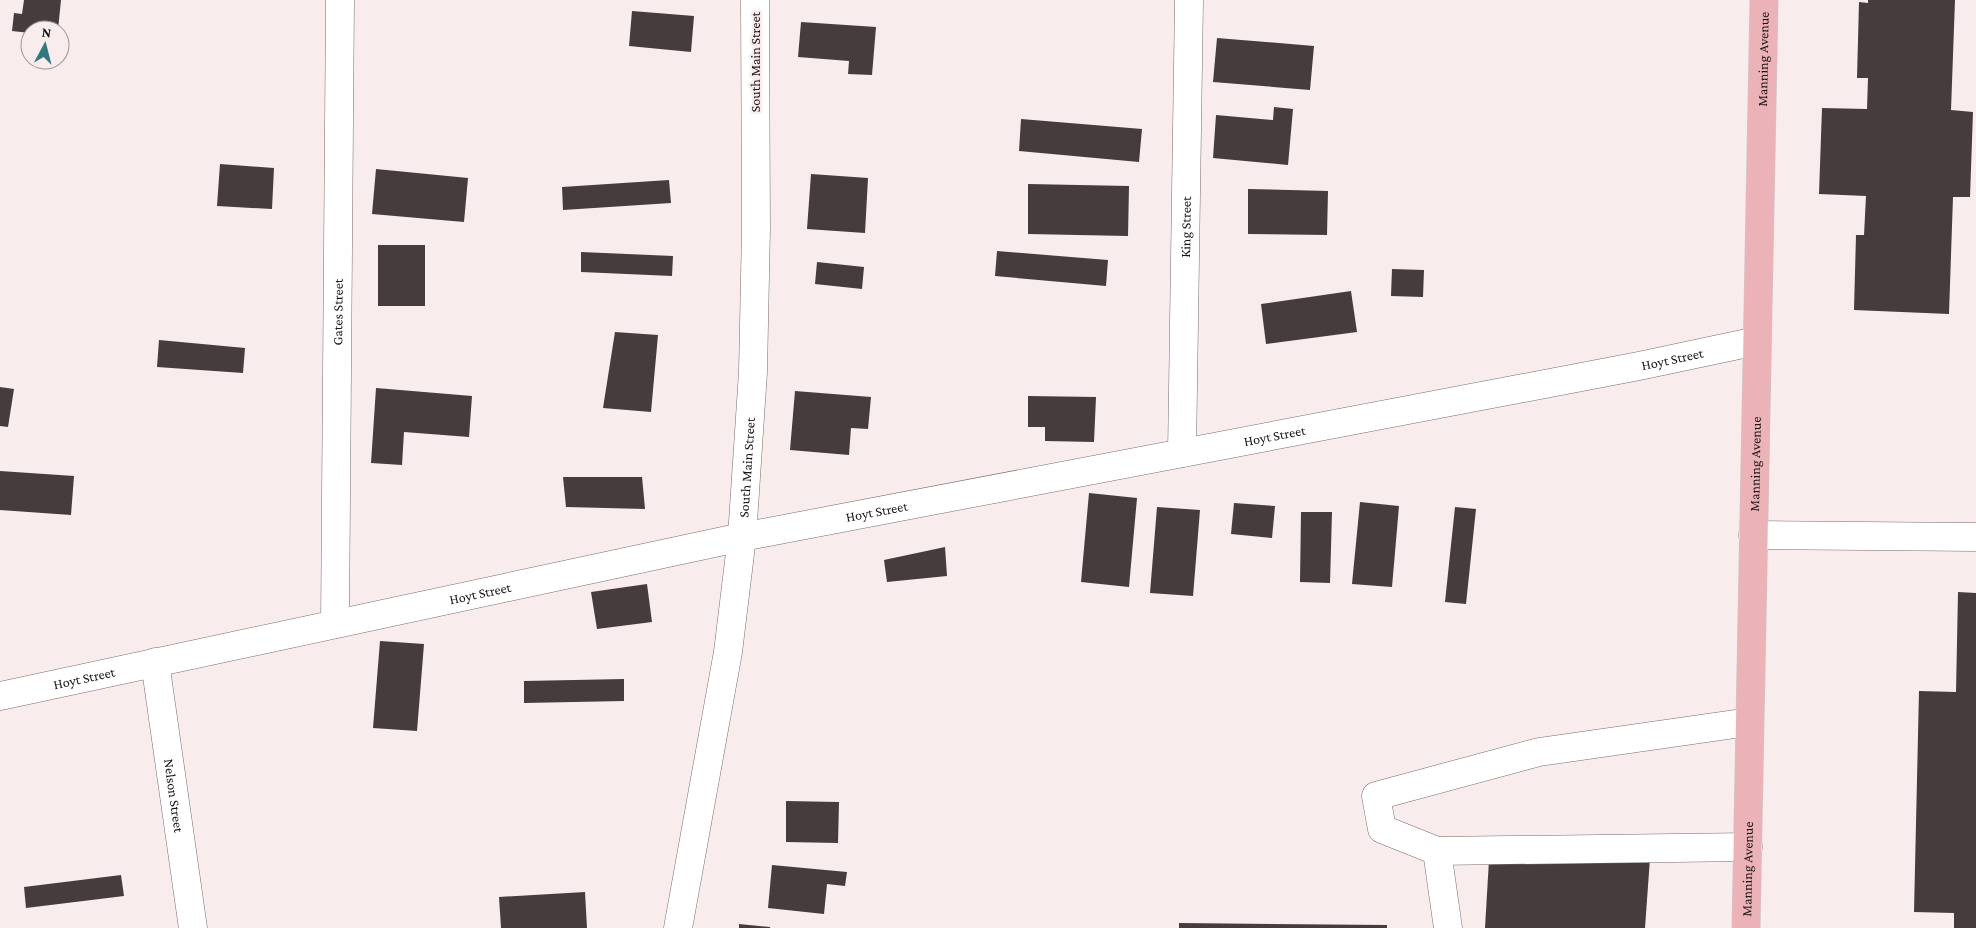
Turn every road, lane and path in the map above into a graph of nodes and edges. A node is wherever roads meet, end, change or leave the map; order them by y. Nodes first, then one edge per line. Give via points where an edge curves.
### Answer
1 (340, 0) edge
2 (755, 0) edge
3 (1190, 0) edge
4 (1764, 0) edge
5 (1757, 341) junction
6 (1182, 453) junction
7 (1753, 535) junction
8 (742, 537) junction
9 (1976, 537) edge
10 (336, 623) junction
11 (155, 662) junction
12 (0, 696) edge
13 (1749, 722) junction
14 (1748, 847) junction
15 (1436, 851) junction
16 (193, 928) edge
17 (678, 928) edge
18 (1448, 928) edge
19 (1746, 928) edge

1 - 10 street, Gates Street
2 - 8 street, South Main Street via 753,363
3 - 6 street, King Street
4 - 5 main road, Manning Avenue
5 - 6 street, Hoyt Street
5 - 7 main road, Manning Avenue
6 - 8 street, Hoyt Street
7 - 9 street
7 - 13 main road, Manning Avenue
8 - 10 street, Hoyt Street
8 - 17 street, South Main Street via 728,652
10 - 11 street, Hoyt Street
11 - 12 street, Hoyt Street
11 - 16 street, Nelson Street
13 - 14 main road, Manning Avenue
13 - 15 street via 1539,752 1376,796 1382,829
14 - 15 street
14 - 19 main road, Manning Avenue
15 - 18 street

